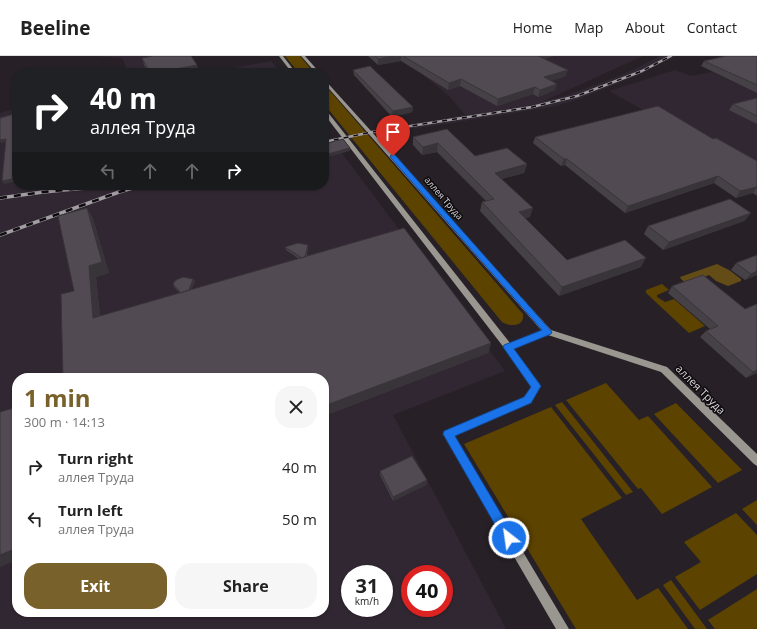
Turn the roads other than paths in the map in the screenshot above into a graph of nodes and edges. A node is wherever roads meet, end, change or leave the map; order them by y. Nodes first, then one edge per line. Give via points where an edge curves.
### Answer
1 (281, 56) edge
2 (303, 56) edge
3 (290, 68) edge
4 (314, 68) edge
5 (329, 86) edge
6 (329, 117) edge
7 (548, 332) junction
8 (508, 347) junction
9 (757, 461) edge
10 (563, 629) edge

1 - 3 street
2 - 4 street
5 - 7 street, аллея Труда
6 - 8 street
7 - 8 street
7 - 9 street, аллея Труда via 664,369
8 - 10 street via 536,386 528,400 448,434

